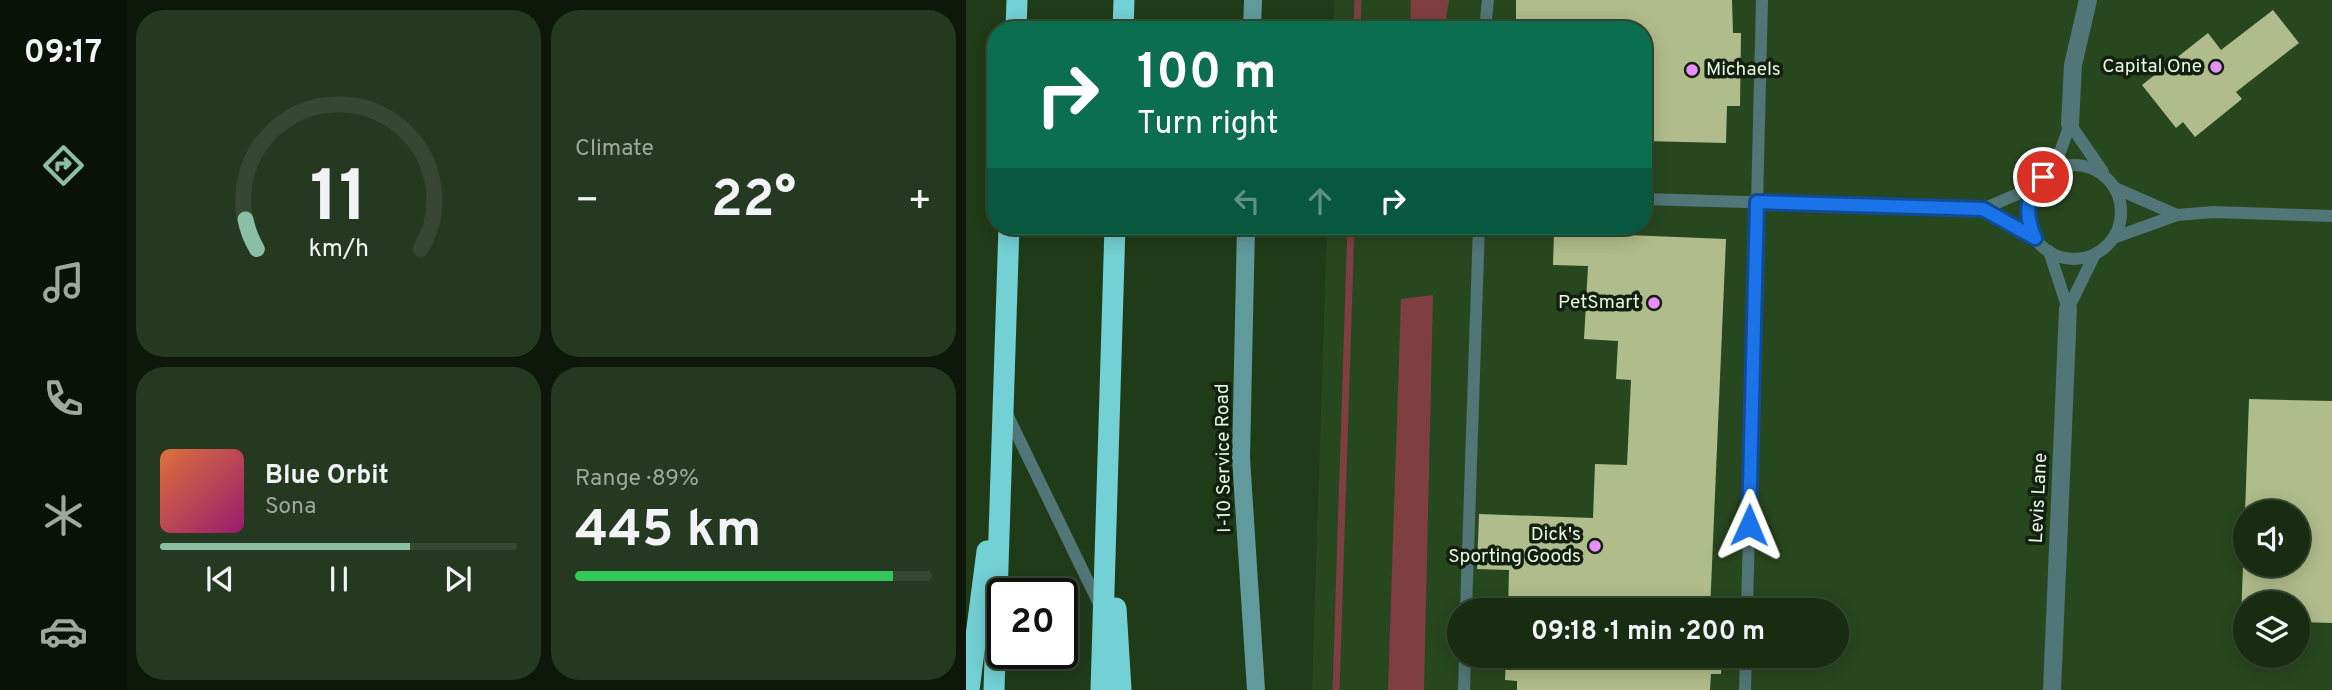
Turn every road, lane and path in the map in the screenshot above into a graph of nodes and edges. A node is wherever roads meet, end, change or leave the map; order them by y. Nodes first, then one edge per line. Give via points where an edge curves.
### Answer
1 (1017, 0) edge
2 (1124, 0) edge
3 (1253, 0) edge
4 (1488, 0) edge
5 (1762, 0) edge
6 (2088, 0) edge
7 (1016, 21) edge
8 (1123, 21) edge
9 (1252, 21) edge
10 (1486, 21) edge
11 (2070, 124) junction
12 (2054, 169) junction
13 (2105, 176) junction
14 (2034, 187) junction
15 (2115, 188) junction
16 (1652, 199) edge
17 (1757, 202) junction
18 (1983, 209) junction
19 (2177, 215) junction
20 (2332, 216) edge
21 (1009, 235) edge
22 (1115, 235) edge
23 (1246, 235) edge
24 (1479, 235) edge
25 (2035, 238) junction
26 (2113, 238) junction
27 (2049, 251) junction
28 (2095, 254) junction
29 (2068, 309) junction
30 (1003, 406) junction
31 (1002, 448) junction
32 (1107, 463) junction
33 (1466, 598) edge
34 (1747, 598) edge
35 (1104, 613) junction
36 (1465, 668) edge
37 (1745, 668) edge
38 (969, 690) edge
39 (994, 690) edge
40 (1101, 690) edge
41 (1121, 690) edge
42 (1256, 690) edge
43 (1464, 690) edge
44 (1745, 690) edge
45 (2052, 690) edge

1 - 7 highway
2 - 8 highway
3 - 9 street
4 - 10 lane
5 - 17 lane
6 - 11 street via 2073,65
11 - 12 lane
11 - 13 lane
12 - 13 lane via 2080,165
12 - 14 lane
13 - 15 lane
14 - 18 lane
14 - 25 lane via 2027,212
15 - 19 lane
15 - 26 lane via 2122,211
16 - 17 lane
17 - 18 lane
17 - 34 lane
18 - 25 lane
19 - 20 lane
19 - 26 lane
21 - 30 highway
22 - 32 highway
23 - 42 street, I-10 Service Road via 1241,458
24 - 33 lane
25 - 27 lane
26 - 28 lane
27 - 28 lane via 2068,258
27 - 29 lane
28 - 29 lane
29 - 45 street, Levis Lane
30 - 31 highway
30 - 35 lane
31 - 38 highway
31 - 39 highway
32 - 35 highway
32 - 41 highway
35 - 40 highway
36 - 43 lane
37 - 44 lane

